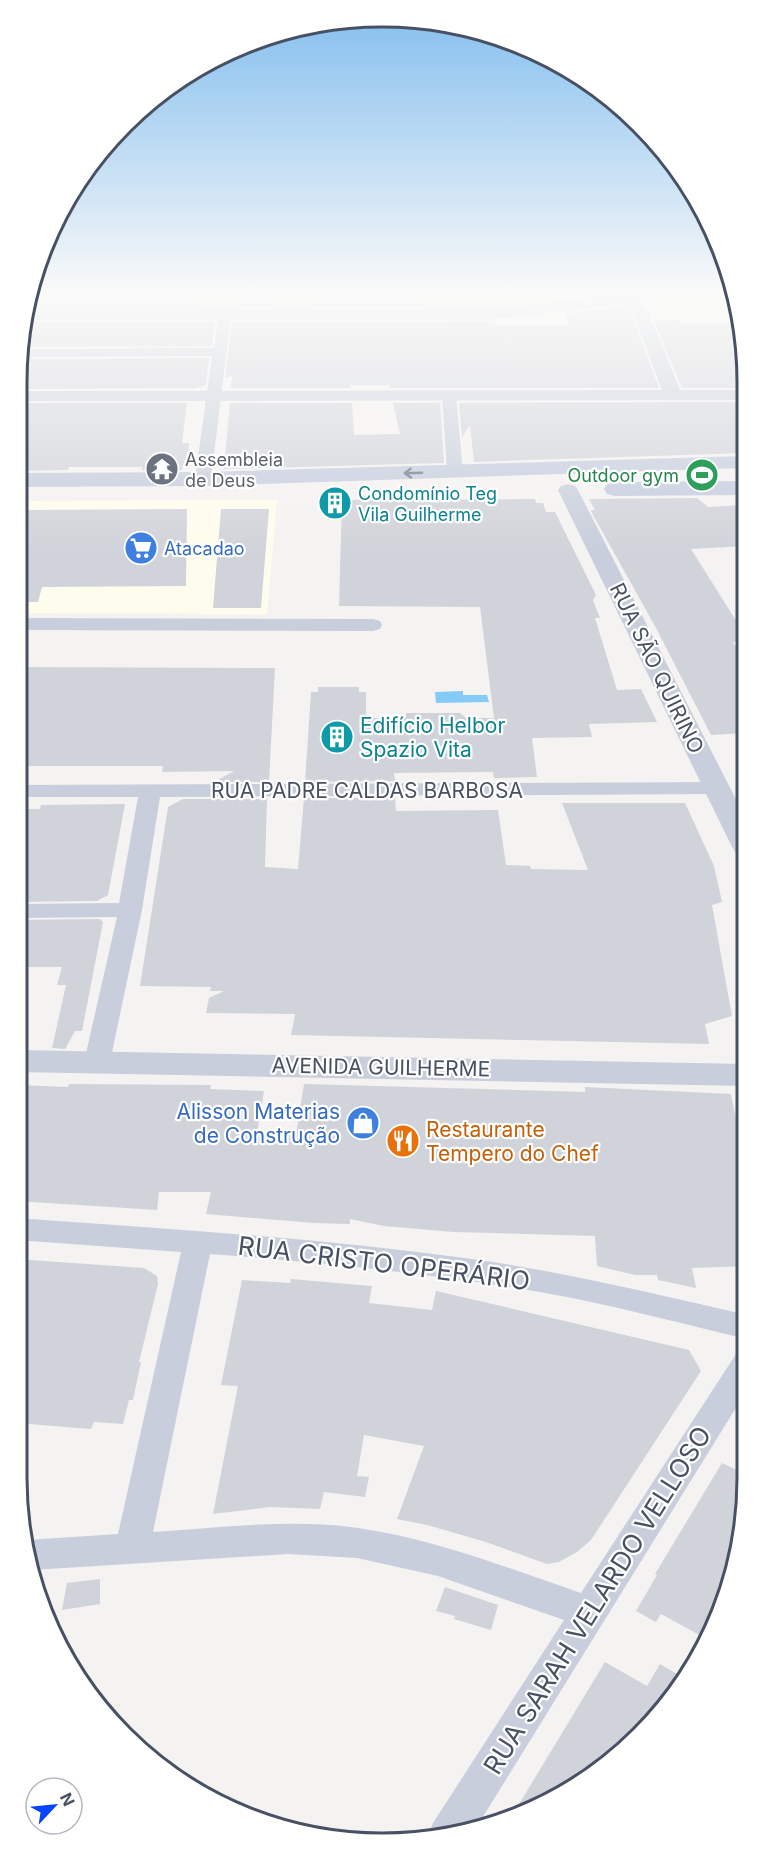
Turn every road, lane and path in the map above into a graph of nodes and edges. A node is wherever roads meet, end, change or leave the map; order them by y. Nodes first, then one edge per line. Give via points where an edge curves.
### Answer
1 (216, 379) edge
2 (667, 379) edge
3 (673, 395) junction
4 (737, 395) edge
5 (27, 396) edge
6 (214, 396) junction
7 (449, 396) junction
8 (737, 463) edge
9 (455, 472) junction
10 (203, 479) junction
11 (27, 480) edge
12 (564, 483) junction
13 (737, 488) edge
14 (27, 494) edge
15 (27, 624) edge
16 (374, 625) dead end
17 (717, 788) junction
18 (27, 791) edge
19 (150, 792) junction
20 (737, 829) edge
21 (130, 910) junction
22 (27, 911) edge
23 (27, 1061) edge
24 (97, 1062) junction
25 (737, 1075) edge
26 (27, 1230) edge
27 (198, 1243) junction
28 (737, 1325) edge
29 (737, 1378) edge
30 (132, 1548) junction
31 (36, 1555) edge
32 (588, 1612) junction
33 (454, 1825) edge

1 - 6 street
2 - 3 street
3 - 4 street
3 - 7 street
5 - 6 street
6 - 7 street
6 - 10 street
7 - 9 street
8 - 12 main road
9 -> 10 main road
9 - 12 main road
10 - 11 main road
12 - 13 main road
12 - 14 main road via 565,472 492,475 478,480 523,490
12 - 17 street, RUA SÃO QUIRINO
15 - 16 street
17 - 19 street, RUA PADRE CALDAS BARBOSA
17 - 20 street, RUA SÃO QUIRINO
18 - 19 street, RUA PADRE CALDAS BARBOSA
19 - 21 street
21 - 22 street
21 - 24 street
23 - 24 street, AVENIDA GUILHERME
24 - 25 street, AVENIDA GUILHERME
26 - 27 street, RUA CRISTO OPERÁRIO
27 - 28 street, RUA CRISTO OPERÁRIO via 316,1251 472,1270 553,1283
27 - 30 street
29 - 32 street, RUA SARAH VELARDO VELLOSO
30 - 31 street
30 - 32 street via 288,1539 357,1543 438,1560
32 - 33 street, RUA SARAH VELARDO VELLOSO

